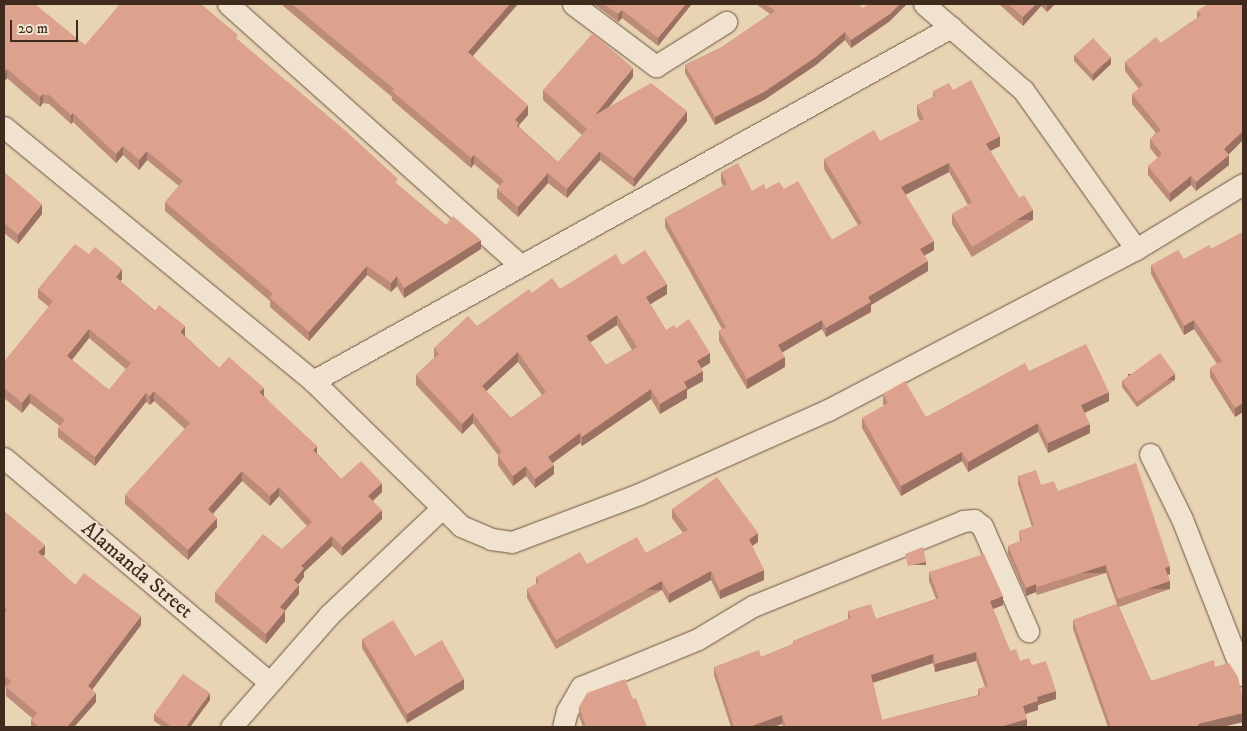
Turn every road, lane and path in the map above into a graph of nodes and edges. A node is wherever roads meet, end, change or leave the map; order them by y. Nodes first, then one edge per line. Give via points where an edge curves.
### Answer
1 (228, 4) edge
2 (573, 4) edge
3 (929, 5) edge
4 (726, 22) dead end
5 (951, 27) junction
6 (4, 127) edge
7 (1243, 184) edge
8 (1136, 248) junction
9 (519, 264) junction
10 (313, 381) junction
11 (1150, 454) dead end
12 (4, 458) edge
13 (441, 509) junction
14 (1028, 631) dead end
15 (1243, 675) edge
16 (270, 682) junction
17 (231, 727) edge
18 (563, 727) edge

1 - 9 street
2 - 4 street via 656,66
3 - 5 street
5 - 8 street via 1023,90
5 - 9 street
6 - 10 street
7 - 8 street
8 - 13 street via 828,410 639,494 512,542 474,534
9 - 10 street
10 - 13 street
11 - 15 street via 1182,519
12 - 16 street, Alamanda Street
13 - 16 street via 329,614
14 - 18 street via 982,526 974,520 963,521 753,606 698,639 581,687 567,711
16 - 17 street

